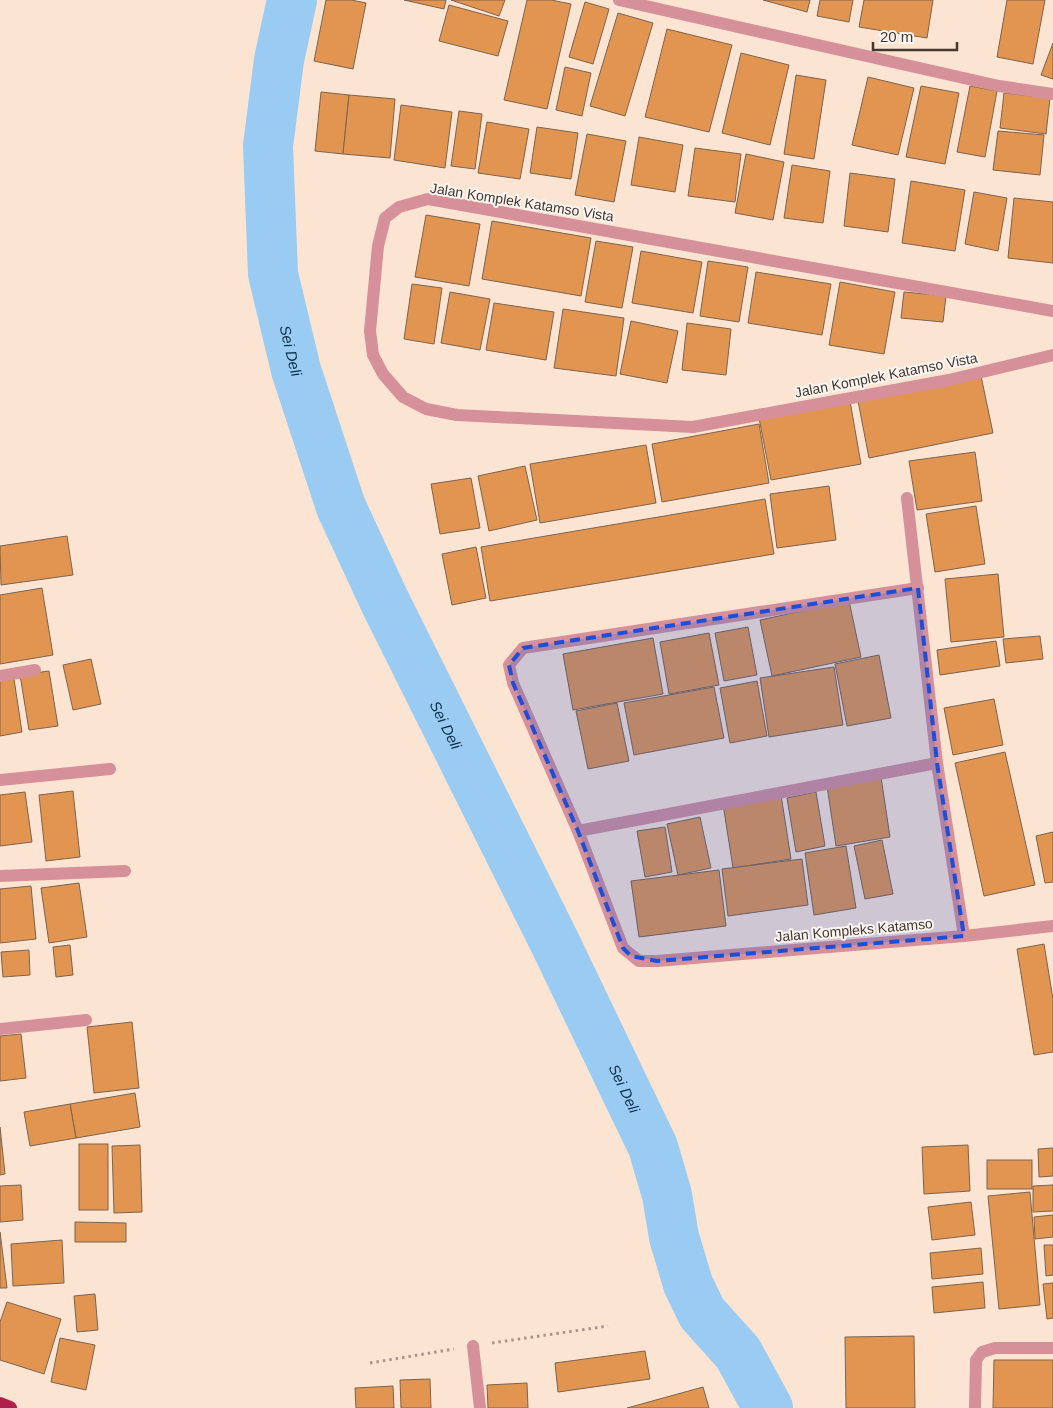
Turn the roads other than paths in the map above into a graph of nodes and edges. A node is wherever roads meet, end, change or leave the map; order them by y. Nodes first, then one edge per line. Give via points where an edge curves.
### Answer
1 (619, 0) edge
2 (1053, 94) edge
3 (1053, 311) edge
4 (1053, 355) edge
5 (907, 498) dead end
6 (918, 588) junction
7 (35, 670) dead end
8 (0, 676) edge
9 (937, 764) junction
10 (110, 769) dead end
11 (0, 780) edge
12 (578, 831) junction
13 (125, 871) dead end
14 (0, 876) edge
15 (1053, 926) edge
16 (964, 936) junction
17 (86, 1020) dead end
18 (0, 1029) edge
19 (474, 1346) dead end
20 (1053, 1348) edge
21 (0, 1404) edge
22 (10, 1408) edge
23 (480, 1408) edge
24 (975, 1408) edge

1 - 2 street via 999,86
3 - 4 street, Jalan Komplek Katamso Vista via 428,199 399,207 384,218 378,246 370,331 373,355 383,374 403,397 426,409 457,415 693,427 949,380
5 - 6 street
6 - 9 street
6 - 12 street, Jalan Kompleks Katamso via 523,648 509,665 513,683
7 - 8 street
9 - 12 street
9 - 16 street
10 - 11 street
12 - 16 street, Jalan Kompleks Katamso via 623,948 639,960
13 - 14 street
15 - 16 street, Jalan Kompleks Katamso
17 - 18 street
19 - 23 street
20 - 24 street via 995,1348 982,1352 976,1360
21 - 22 highway

